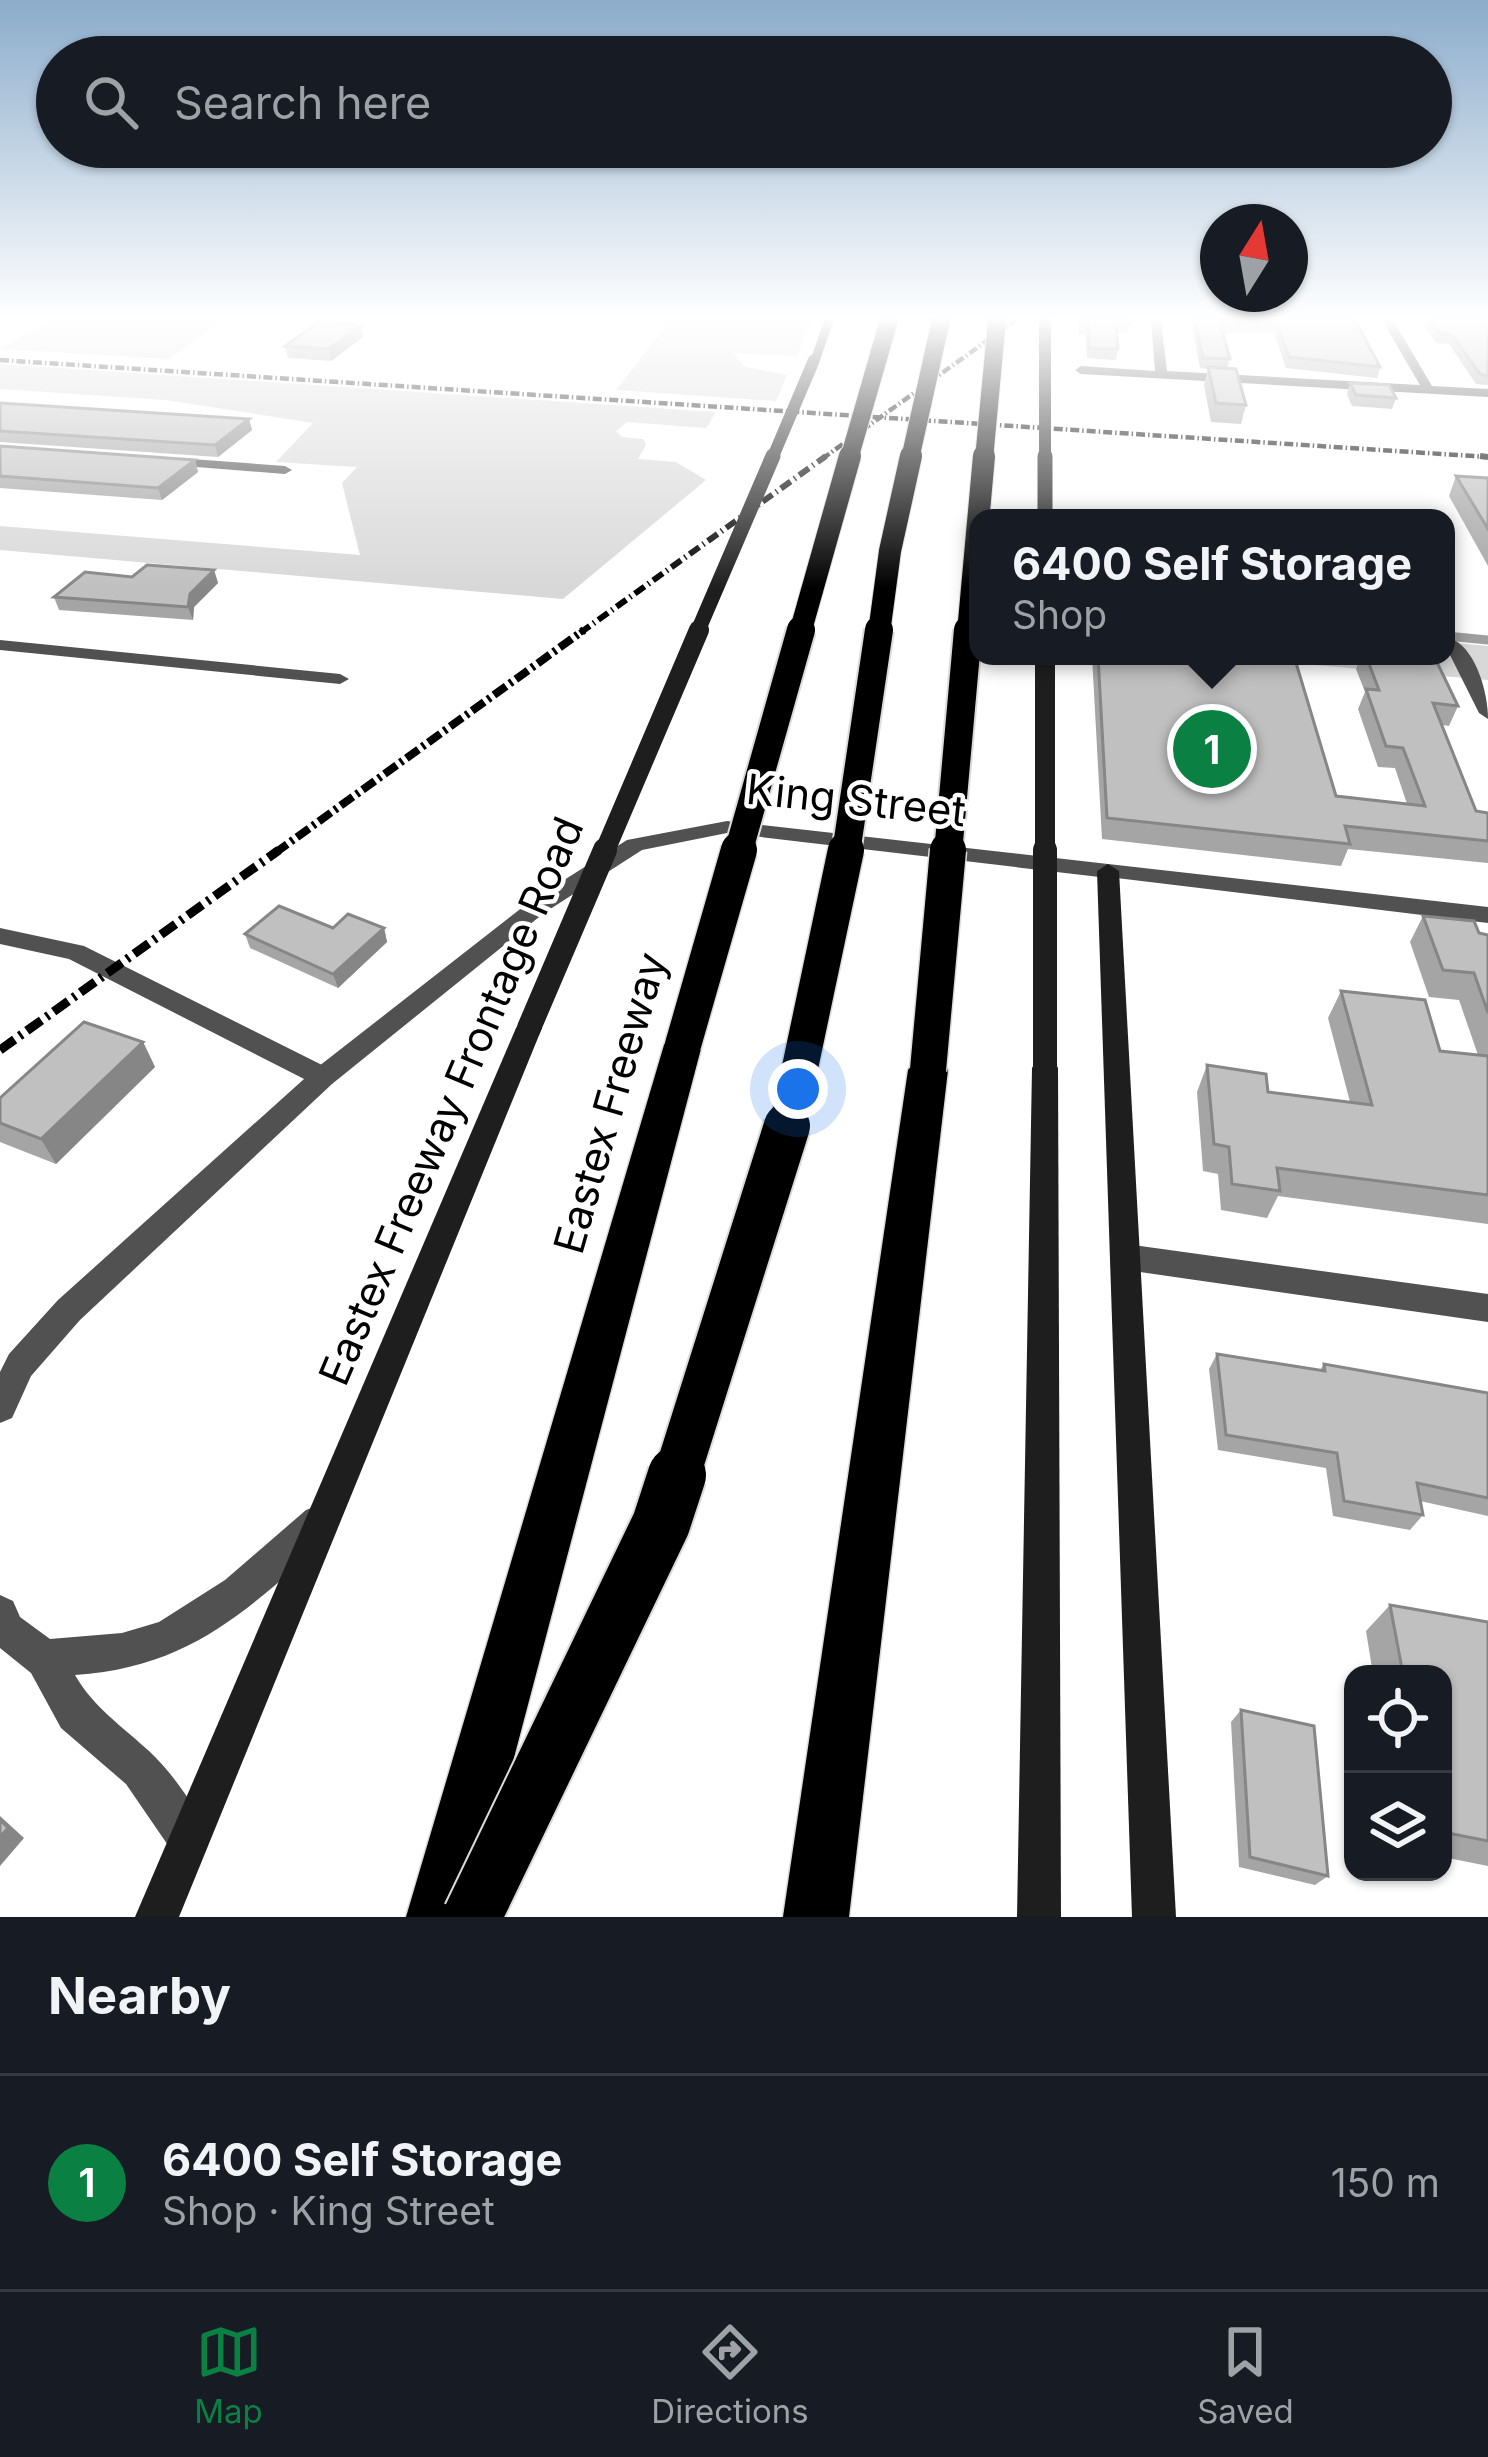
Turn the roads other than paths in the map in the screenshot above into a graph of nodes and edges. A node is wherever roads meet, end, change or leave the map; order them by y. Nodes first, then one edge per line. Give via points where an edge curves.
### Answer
1 (793, 409) edge
2 (864, 409) edge
3 (921, 409) edge
4 (989, 409) edge
5 (1045, 409) edge
6 (143, 459) edge
7 (286, 470) dead end
8 (980, 509) edge
9 (1045, 509) edge
10 (969, 624) edge
11 (0, 645) edge
12 (1455, 647) edge
13 (1045, 665) edge
14 (340, 679) dead end
15 (1488, 713) edge
16 (1108, 871) junction
17 (1488, 915) edge
18 (0, 936) edge
19 (323, 1077) junction
20 (1126, 1257) junction
21 (1488, 1308) edge
22 (0, 1407) edge
23 (323, 1520) junction
24 (0, 1614) edge
25 (45, 1658) junction
26 (189, 1839) junction
27 (157, 1917) edge
28 (439, 1917) edge
29 (472, 1917) edge
30 (816, 1917) edge
31 (1040, 1917) edge
32 (1154, 1917) edge

1 - 23 main road, Eastex Freeway Frontage Road, bridge
2 - 28 highway, Eastex Freeway, bridge
3 - 29 highway, bridge via 890,551 854,814 781,1155 661,1524
4 - 8 highway, bridge
5 - 9 main road, bridge
6 - 7 street
10 - 30 highway, bridge via 928,1070
11 - 14 street
12 - 15 street
13 - 31 main road, bridge
16 - 17 street, King Street
16 - 19 street, King Street via 728,827 635,844 536,908
16 - 20 main road
18 - 19 street via 76,952
19 - 22 street, King Street via 69,1310 20,1365
20 - 21 street
20 - 32 main road
23 - 25 street via 178,1633 141,1648
23 - 26 main road, Eastex Freeway Frontage Road
24 - 25 street via 7,1630
25 - 26 street via 75,1714 140,1770
26 - 27 main road, Eastex Freeway Frontage Road

